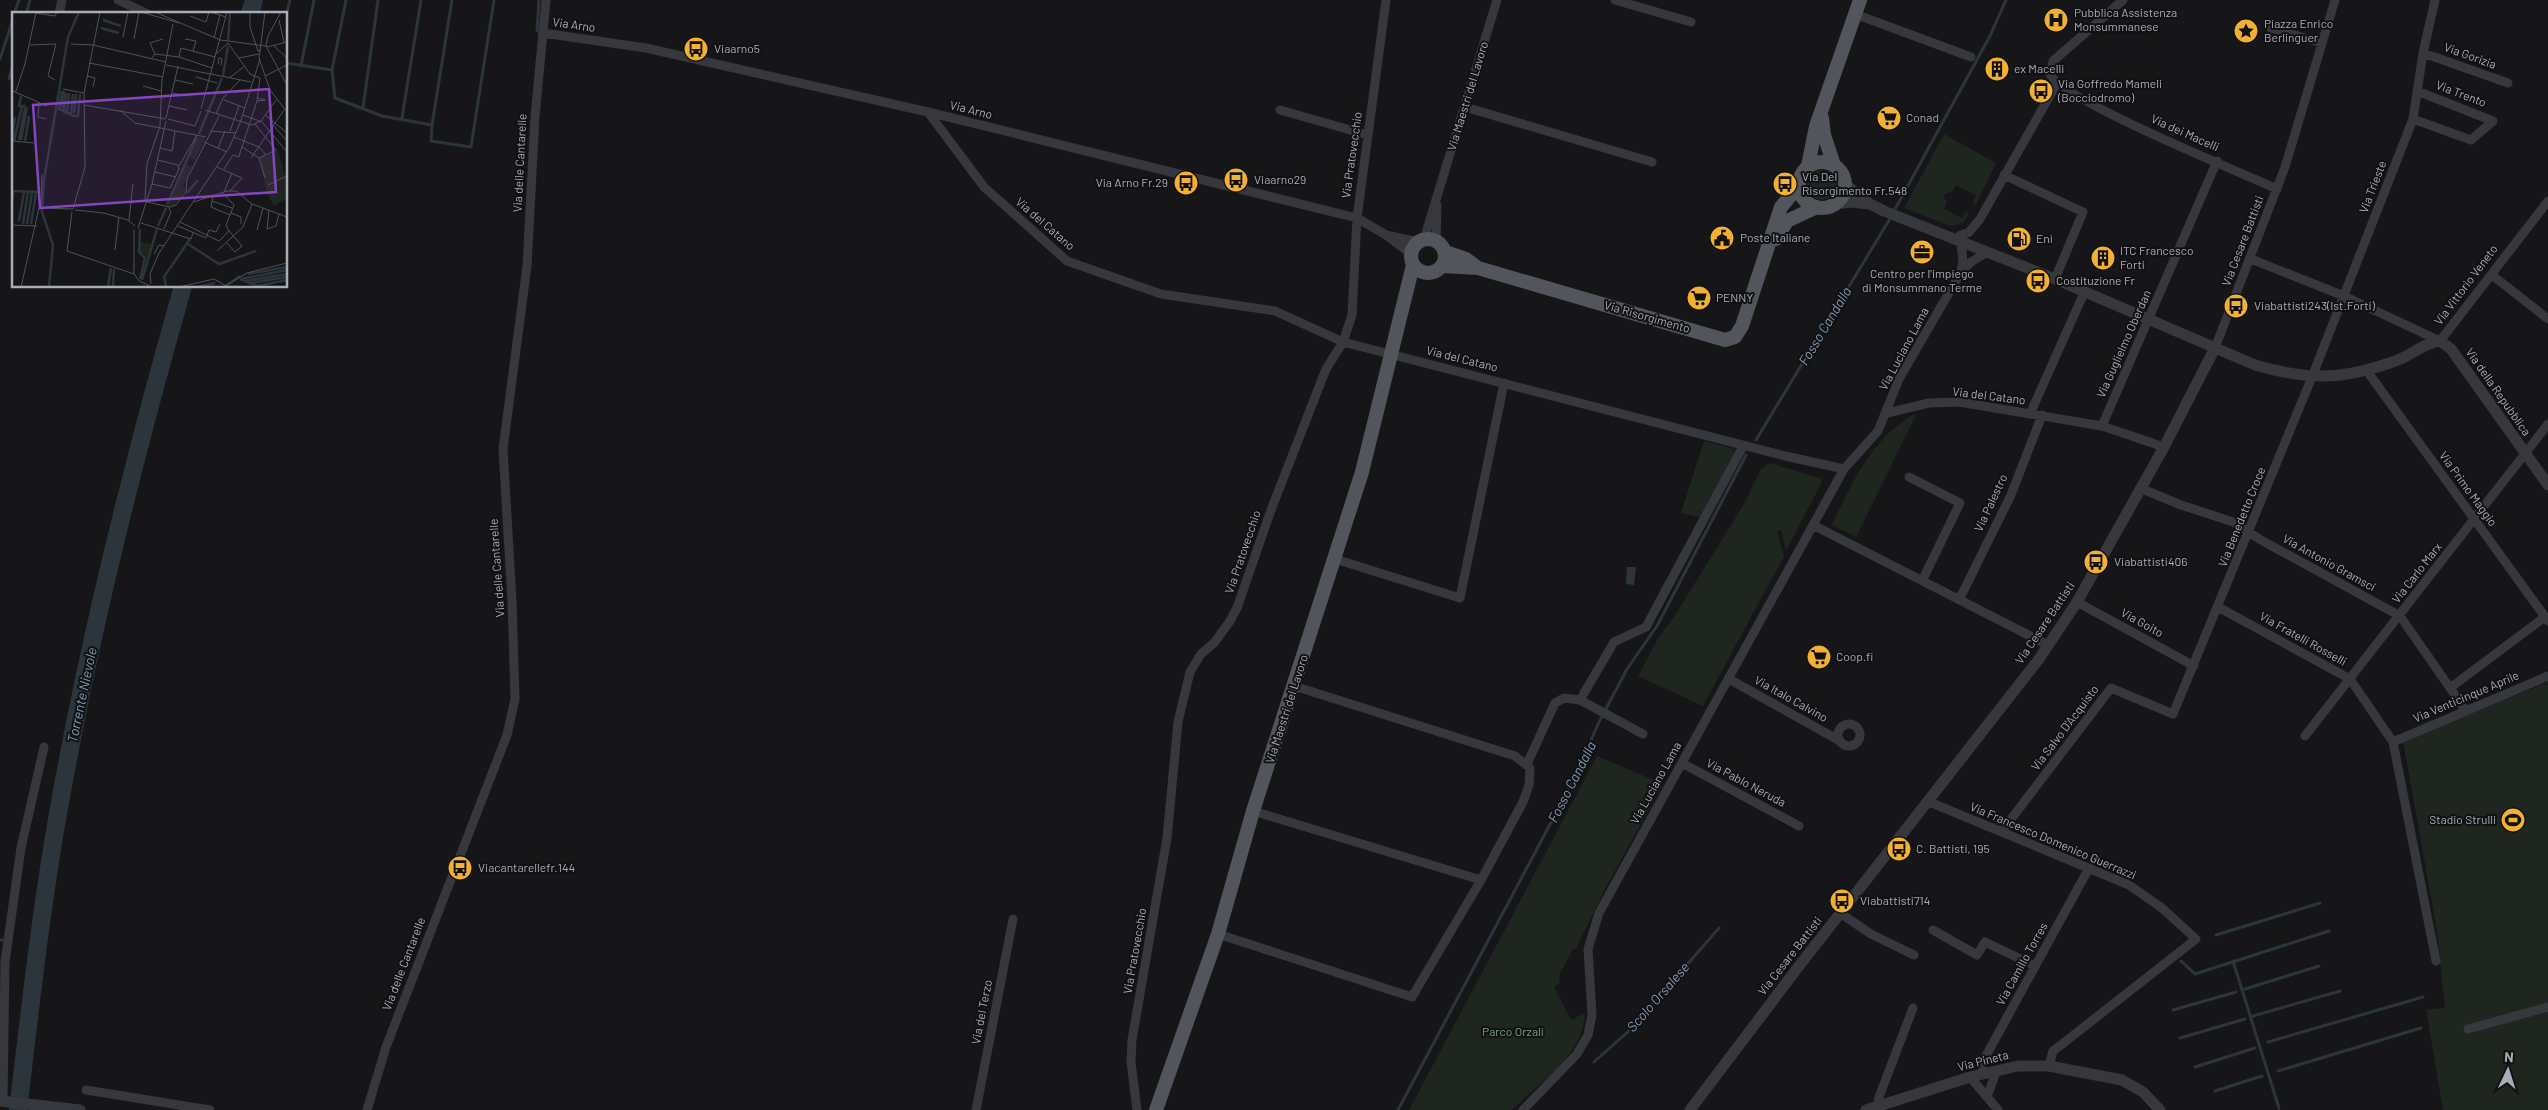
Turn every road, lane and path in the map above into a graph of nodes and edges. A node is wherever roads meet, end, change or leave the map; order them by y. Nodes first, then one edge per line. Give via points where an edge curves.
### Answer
1 (118, 0) edge
2 (546, 0) edge
3 (1386, 0) edge
4 (1497, 0) edge
5 (1615, 0) edge
6 (1860, 0) edge
7 (2123, 0) edge
8 (2335, 0) edge
9 (2435, 0) edge
10 (144, 12) edge
11 (1855, 14) junction
12 (1691, 22) dead end
13 (2271, 28) dead end
14 (543, 33) junction
15 (2322, 44) junction
16 (2423, 53) junction
17 (1971, 57) dead end
18 (2057, 83) junction
19 (2508, 83) dead end
20 (2417, 91) junction
21 (1465, 107) junction
22 (1280, 110) dead end
23 (1821, 110) junction
24 (928, 112) junction
25 (2413, 119) junction
26 (1368, 135) junction
27 (2217, 161) junction
28 (1652, 162) dead end
29 (1834, 165) junction
30 (1808, 166) junction
31 (2004, 175) junction
32 (1845, 184) junction
33 (1799, 186) junction
34 (2278, 189) junction
35 (2548, 201) edge
36 (1834, 204) junction
37 (1870, 204) junction
38 (1817, 207) junction
39 (2540, 210) junction
40 (2548, 216) edge
41 (1356, 218) junction
42 (1386, 235) junction
43 (1960, 239) junction
44 (1426, 241) junction
45 (1986, 253) junction
46 (1412, 259) junction
47 (1444, 259) junction
48 (1765, 259) junction
49 (2251, 259) junction
50 (2024, 267) junction
51 (1961, 272) junction
52 (1427, 273) junction
53 (2492, 275) junction
54 (2055, 279) junction
55 (2084, 293) junction
56 (2344, 296) junction
57 (1405, 304) junction
58 (2548, 319) edge
59 (2148, 320) junction
60 (2440, 341) junction
61 (1343, 342) junction
62 (2215, 348) junction
63 (1390, 354) junction
64 (2367, 371) junction
65 (2312, 377) junction
66 (1504, 382) junction
67 (1887, 413) junction
68 (2030, 414) junction
69 (2042, 415) junction
70 (2548, 424) edge
71 (2102, 426) junction
72 (1743, 446) junction
73 (2164, 447) junction
74 (2526, 455) junction
75 (1844, 469) junction
76 (1909, 477) dead end
77 (2548, 486) edge
78 (2140, 488) junction
79 (2475, 520) junction
80 (1814, 525) junction
81 (2249, 531) junction
82 (1334, 559) junction
83 (1922, 581) junction
84 (1959, 600) junction
85 (2078, 602) junction
86 (2218, 607) junction
87 (2400, 616) junction
88 (2547, 619) edge
89 (2048, 645) junction
90 (2194, 666) junction
91 (2548, 676) edge
92 (1729, 678) junction
93 (2350, 679) junction
94 (1294, 686) junction
95 (2450, 688) junction
96 (1583, 702) junction
97 (2466, 711) junction
98 (1643, 734) dead end
99 (2305, 736) dead end
100 (1840, 741) dead end
101 (2394, 742) junction
102 (44, 747) dead end
103 (1682, 763) junction
104 (1527, 764) junction
105 (1927, 801) junction
106 (1253, 811) junction
107 (1798, 826) dead end
108 (2002, 831) junction
109 (2089, 868) junction
110 (1481, 880) junction
111 (1840, 913) junction
112 (1013, 919) dead end
113 (1934, 930) dead end
114 (1218, 934) junction
115 (1914, 955) dead end
116 (2436, 960) dead end
117 (2035, 966) junction
118 (2548, 1007) edge
119 (1913, 1008) dead end
120 (2468, 1029) dead end
121 (2049, 1066) junction
122 (1996, 1072) junction
123 (1983, 1074) junction
124 (1970, 1078) junction
125 (86, 1090) dead end
126 (1987, 1097) junction
127 (5, 1100) edge
128 (1878, 1106) junction
129 (80, 1110) edge
130 (210, 1110) edge
131 (367, 1110) edge
132 (976, 1110) edge
133 (1137, 1110) edge
134 (1156, 1110) edge
135 (1523, 1110) edge
136 (1690, 1110) edge
137 (1866, 1110) edge
138 (1998, 1110) edge
139 (2160, 1110) edge

1 - 10 street
2 - 14 street, Via delle Cantarelle
3 - 26 street, Via Pratovecchio
4 - 21 street, Via Maestri del Lavoro
5 - 12 street
6 - 11 main road, Via Risorgimento
7 - 18 street via 2053,61 2050,74
8 - 15 street, Via Cesare Battisti
9 - 16 street, Via Trieste
11 - 17 street
11 - 23 main road, Via Risorgimento
13 - 15 street
14 - 24 street, Via Arno via 646,48
14 - 131 street, Via delle Cantarelle via 527,266 503,449 515,699 507,735 386,1047
15 - 34 street, Via Cesare Battisti
16 - 19 street, Via Gorizia
16 - 20 street, Via Trieste
18 - 27 street, Via dei Macelli via 2096,107
18 - 31 street
20 - 25 street, Via Trieste
20 - 25 street, Via Trento via 2493,120 2471,140
21 - 28 street
21 - 44 street, Via Maestri del Lavoro
22 - 26 street
23 - 29 main road, Via Risorgimento via 1824,134
23 - 30 main road, Via Risorgimento
24 - 41 street, Via Arno
24 - 61 street, Via del Catano via 984,188 1067,261 1160,294 1274,311
25 - 56 street, Via Trieste
26 - 41 street, Via Pratovecchio
27 - 34 street, Via dei Macelli
27 - 59 street, Via Guglielmo Oberdan
29 - 30 main road via 1818,162
29 - 32 main road, Via Risorgimento
30 - 33 main road, Via Risorgimento via 1801,175
31 - 43 street via 1975,226
31 - 54 street via 2083,212
32 - 36 main road via 1840,199
32 - 37 street
33 - 38 main road via 1804,200
33 - 48 main road, Via Risorgimento via 1781,208
34 - 49 street, Via Cesare Battisti
35 - 39 street, Via Vittorio Veneto
36 - 37 street
36 - 38 main road, Via Risorgimento
37 - 43 street
38 - 48 main road, Via Risorgimento via 1787,221
39 - 40 street
39 - 53 street, Via Vittorio Veneto
41 - 42 street, Via Arno
41 - 61 street, Via Pratovecchio via 1352,315
42 - 44 street, Via Arno
42 - 46 street, Via Arno
43 - 45 street
43 - 50 street via 2015,258
43 - 51 street
44 - 46 main road, Via Maestri del Lavoro
44 - 47 main road
45 - 50 street
45 - 51 street, Via Luciano Lama
46 - 52 main road via 1421,272
46 - 57 main road, Via Maestri del Lavoro
47 - 48 main road, Via Risorgimento via 1725,340 1736,337 1742,326
47 - 52 main road via 1436,272
49 - 56 street
49 - 62 street, Via Cesare Battisti
50 - 54 street, Via Vittorio Veneto
51 - 67 street, Via Luciano Lama via 1899,379
52 - 57 main road, Via Maestri del Lavoro
53 - 58 street
53 - 60 street, Via Vittorio Veneto
54 - 55 street, Via Vittorio Veneto
55 - 59 street, Via Vittorio Veneto
55 - 68 street, Via del Catano
56 - 60 street
56 - 65 street, Via Trieste
57 - 63 main road, Via Maestri del Lavoro
59 - 62 street, Via Vittorio Veneto
59 - 71 street, Via Guglielmo Oberdan
60 - 64 street, Via Vittorio Veneto via 2430,342 2405,357
60 - 74 street, Via della Repubblica via 2451,349
61 - 63 street, Via del Catano
61 - 133 street, Via Pratovecchio via 1322,378 1237,608 1190,672 1178,722 1167,838 1132,1040 1131,1062
62 - 65 street, Via Vittorio Veneto via 2272,370
62 - 73 street, Via Cesare Battisti
63 - 66 street, Via del Catano
63 - 82 main road, Via Maestri del Lavoro via 1362,472
64 - 65 street, Via Vittorio Veneto
64 - 79 street, Via Primo Maggio
65 - 81 street, Via Benedetto Croce
66 - 72 street, Via del Catano
66 - 82 street via 1460,598
67 - 68 street, Via del Catano via 1929,403 1959,402
67 - 75 street via 1878,431
68 - 69 street, Via del Catano
69 - 71 street, Via del Catano
69 - 84 street, Via Palestro via 2011,495
70 - 74 street, Via Carlo Marx
71 - 73 street, Via del Catano
72 - 75 street, Via del Catano
72 - 96 street via 1646,627 1614,642
73 - 78 street, Via Cesare Battisti
74 - 77 street, Via della Repubblica
74 - 79 street, Via Carlo Marx
75 - 80 street, Via Luciano Lama
76 - 83 street via 1960,503
78 - 81 street, Via Antonio Gramsci
78 - 85 street, Via Cesare Battisti
79 - 87 street, Via Carlo Marx
79 - 88 street, Via Primo Maggio
80 - 83 street
80 - 92 street, Via Luciano Lama
81 - 86 street, Via Benedetto Croce
81 - 87 street, Via Antonio Gramsci
82 - 94 main road, Via Maestri del Lavoro
83 - 84 street
84 - 89 street
85 - 89 street, Via Cesare Battisti
85 - 90 street, Via Goito
86 - 90 street, Via Benedetto Croce
86 - 93 street, Via Fratelli Rosselli
87 - 93 street, Via Carlo Marx
87 - 95 street, Via Antonio Gramsci
88 - 95 street
89 - 105 street, Via Cesare Battisti
90 - 108 street, Via Salvo D'Acquisto via 2173,714 2110,688
91 - 97 street, Via Venticinque Aprile
92 - 100 street, Via Italo Calvino
92 - 103 street, Via Luciano Lama
93 - 99 street, Via Carlo Marx
93 - 101 street, Via Fratelli Rosselli
94 - 104 street via 1515,756
94 - 106 main road, Via Maestri del Lavoro
95 - 97 street, Via Antonio Gramsci
96 - 98 street
96 - 104 street via 1564,698 1555,703
97 - 101 street, Via Venticinque Aprile
101 - 116 street, Via Fratelli Rosselli
102 - 127 street via 21,848 5,962
103 - 107 street, Via Pablo Neruda
103 - 135 street, Via Luciano Lama via 1592,929 1588,956 1592,1014 1585,1042
104 - 110 street via 1530,776 1526,794
105 - 108 street, Via Francesco Domenico Guerrazzi
105 - 111 street, Via Cesare Battisti
106 - 110 street
106 - 114 main road, Via Maestri del Lavoro
108 - 109 street, Via Francesco Domenico Guerrazzi
109 - 117 street, Via Camillo Torres
109 - 121 street, Via Francesco Domenico Guerrazzi via 2129,885 2162,908 2196,939 2054,1051
110 - 114 street via 1412,997
111 - 115 street via 1871,934
111 - 136 street, Via Cesare Battisti
112 - 132 street, Via del Terzo
113 - 117 street via 1977,955 1985,942
114 - 134 main road, Via Maestri del Lavoro
117 - 123 street, Via Camillo Torres via 1982,1063
118 - 120 street
119 - 128 street
121 - 122 street, Via Pineta via 2018,1066
121 - 139 street, Via Pineta via 2122,1080 2143,1092
122 - 123 street, Via Pineta
122 - 126 street
123 - 124 street, Via Pineta
124 - 126 street
124 - 128 street, Via Pineta
125 - 130 street
126 - 138 street
127 - 129 street
128 - 137 street, Via Pineta

